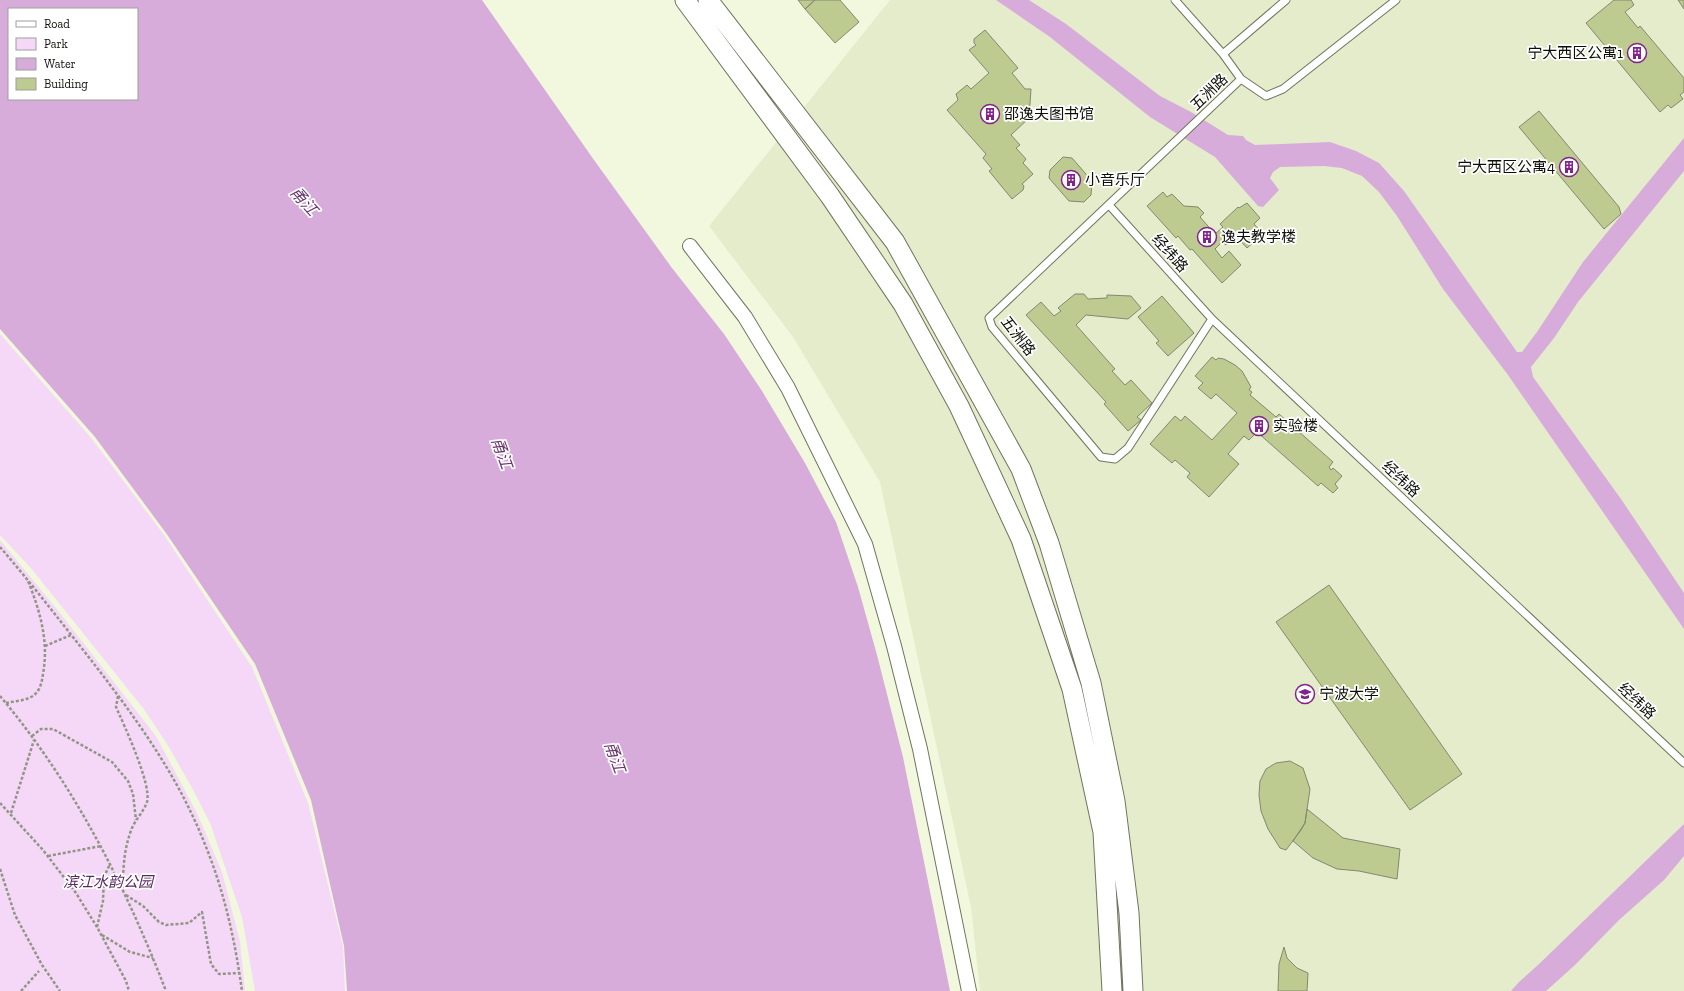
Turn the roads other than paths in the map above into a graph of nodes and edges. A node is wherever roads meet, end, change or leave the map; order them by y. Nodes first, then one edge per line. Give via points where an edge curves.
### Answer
1 (685, 0) edge
2 (708, 0) edge
3 (1176, 0) edge
4 (1286, 0) edge
5 (1396, 0) edge
6 (1223, 54) junction
7 (1241, 80) junction
8 (1109, 205) junction
9 (690, 246) dead end
10 (1212, 319) junction
11 (1684, 763) edge
12 (969, 991) edge
13 (1112, 991) edge
14 (1133, 991) edge

1 - 13 street via 830,196 904,304 959,406 1021,539 1072,689 1103,832
2 - 14 street via 895,242 1021,469 1049,543 1091,683 1115,802 1129,913
3 - 6 lane
4 - 6 lane
5 - 7 lane via 1283,89 1266,96
6 - 7 lane
7 - 8 lane, 五洲路
8 - 10 lane, 经纬路
8 - 10 lane, 五洲路 via 989,318 992,327 1101,457 1116,459 1128,448
9 - 12 street via 745,317 788,388 865,544 920,749
10 - 11 lane, 经纬路

